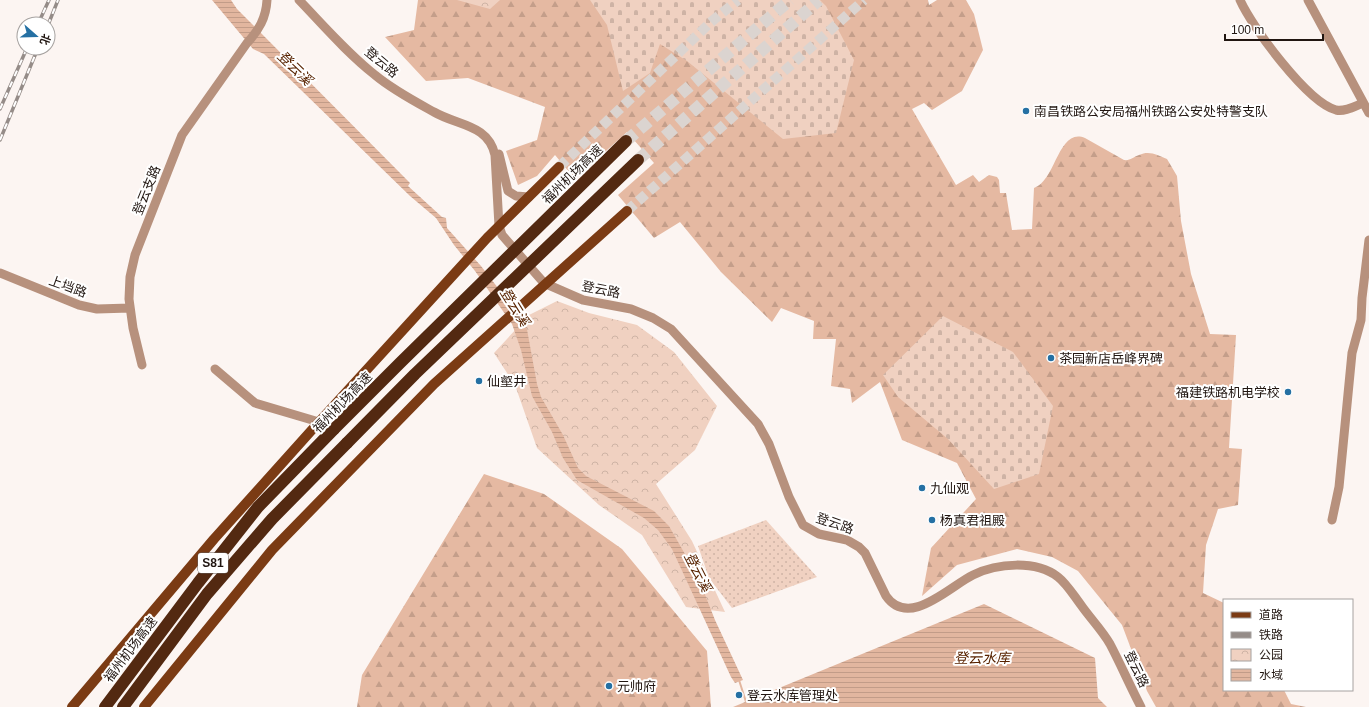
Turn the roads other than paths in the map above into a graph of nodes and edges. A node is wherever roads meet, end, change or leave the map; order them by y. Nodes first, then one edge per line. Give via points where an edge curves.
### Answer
1 (267, 0) edge
2 (299, 0) edge
3 (1240, 0) edge
4 (1308, 0) edge
5 (1366, 101) edge
6 (1369, 113) edge
7 (626, 141) tunnel mouth
8 (493, 144) junction
9 (498, 153) junction
10 (638, 160) tunnel mouth
11 (560, 167) tunnel mouth
12 (529, 197) junction
13 (627, 212) tunnel mouth
14 (499, 226) junction
15 (1369, 240) edge
16 (0, 273) edge
17 (544, 284) junction
18 (130, 308) junction
19 (142, 365) dead end
20 (215, 369) dead end
21 (319, 422) junction
22 (1332, 520) dead end
23 (119, 688) junction
24 (72, 707) edge
25 (101, 707) edge
26 (105, 707) edge
27 (124, 707) edge
28 (144, 707) edge
29 (1141, 707) edge

1 - 18 street, 登云支路 via 265,14 258,30 192,120 179,142 135,254 129,287
2 - 8 street, 登云路 via 368,70 436,113 479,131
3 - 5 street via 1285,68 1319,99 1340,110
4 - 5 street via 1357,92
5 - 6 street
7 - 23 highway, 福州机场高速 / S81, bridge via 405,357 258,507
8 - 9 street
8 - 14 street, 登云路
9 - 12 street via 508,191 516,196
9 - 14 street via 501,206
10 - 27 highway, S81, bridge via 415,374 272,519 207,594
11 - 12 main road
12 - 14 main road
13 - 17 main road
14 - 17 street, 登云路 via 504,240
14 - 21 main road
15 - 22 street via 1361,320 1352,353 1339,487
16 - 18 street, 上垱路 via 79,305 97,309
17 - 28 main road via 434,384 272,550
17 - 29 street, 登云路 via 583,300 631,309 660,321 671,329 758,424 803,525 819,534 847,540 860,547 891,602 907,609 919,607 972,575 998,567 1024,566 1048,571 1065,584 1106,638
18 - 19 street, 登云支路
20 - 21 street via 256,403
21 - 24 main road via 214,539
23 - 25 highway
23 - 26 highway, 福州机场高速 / S81

